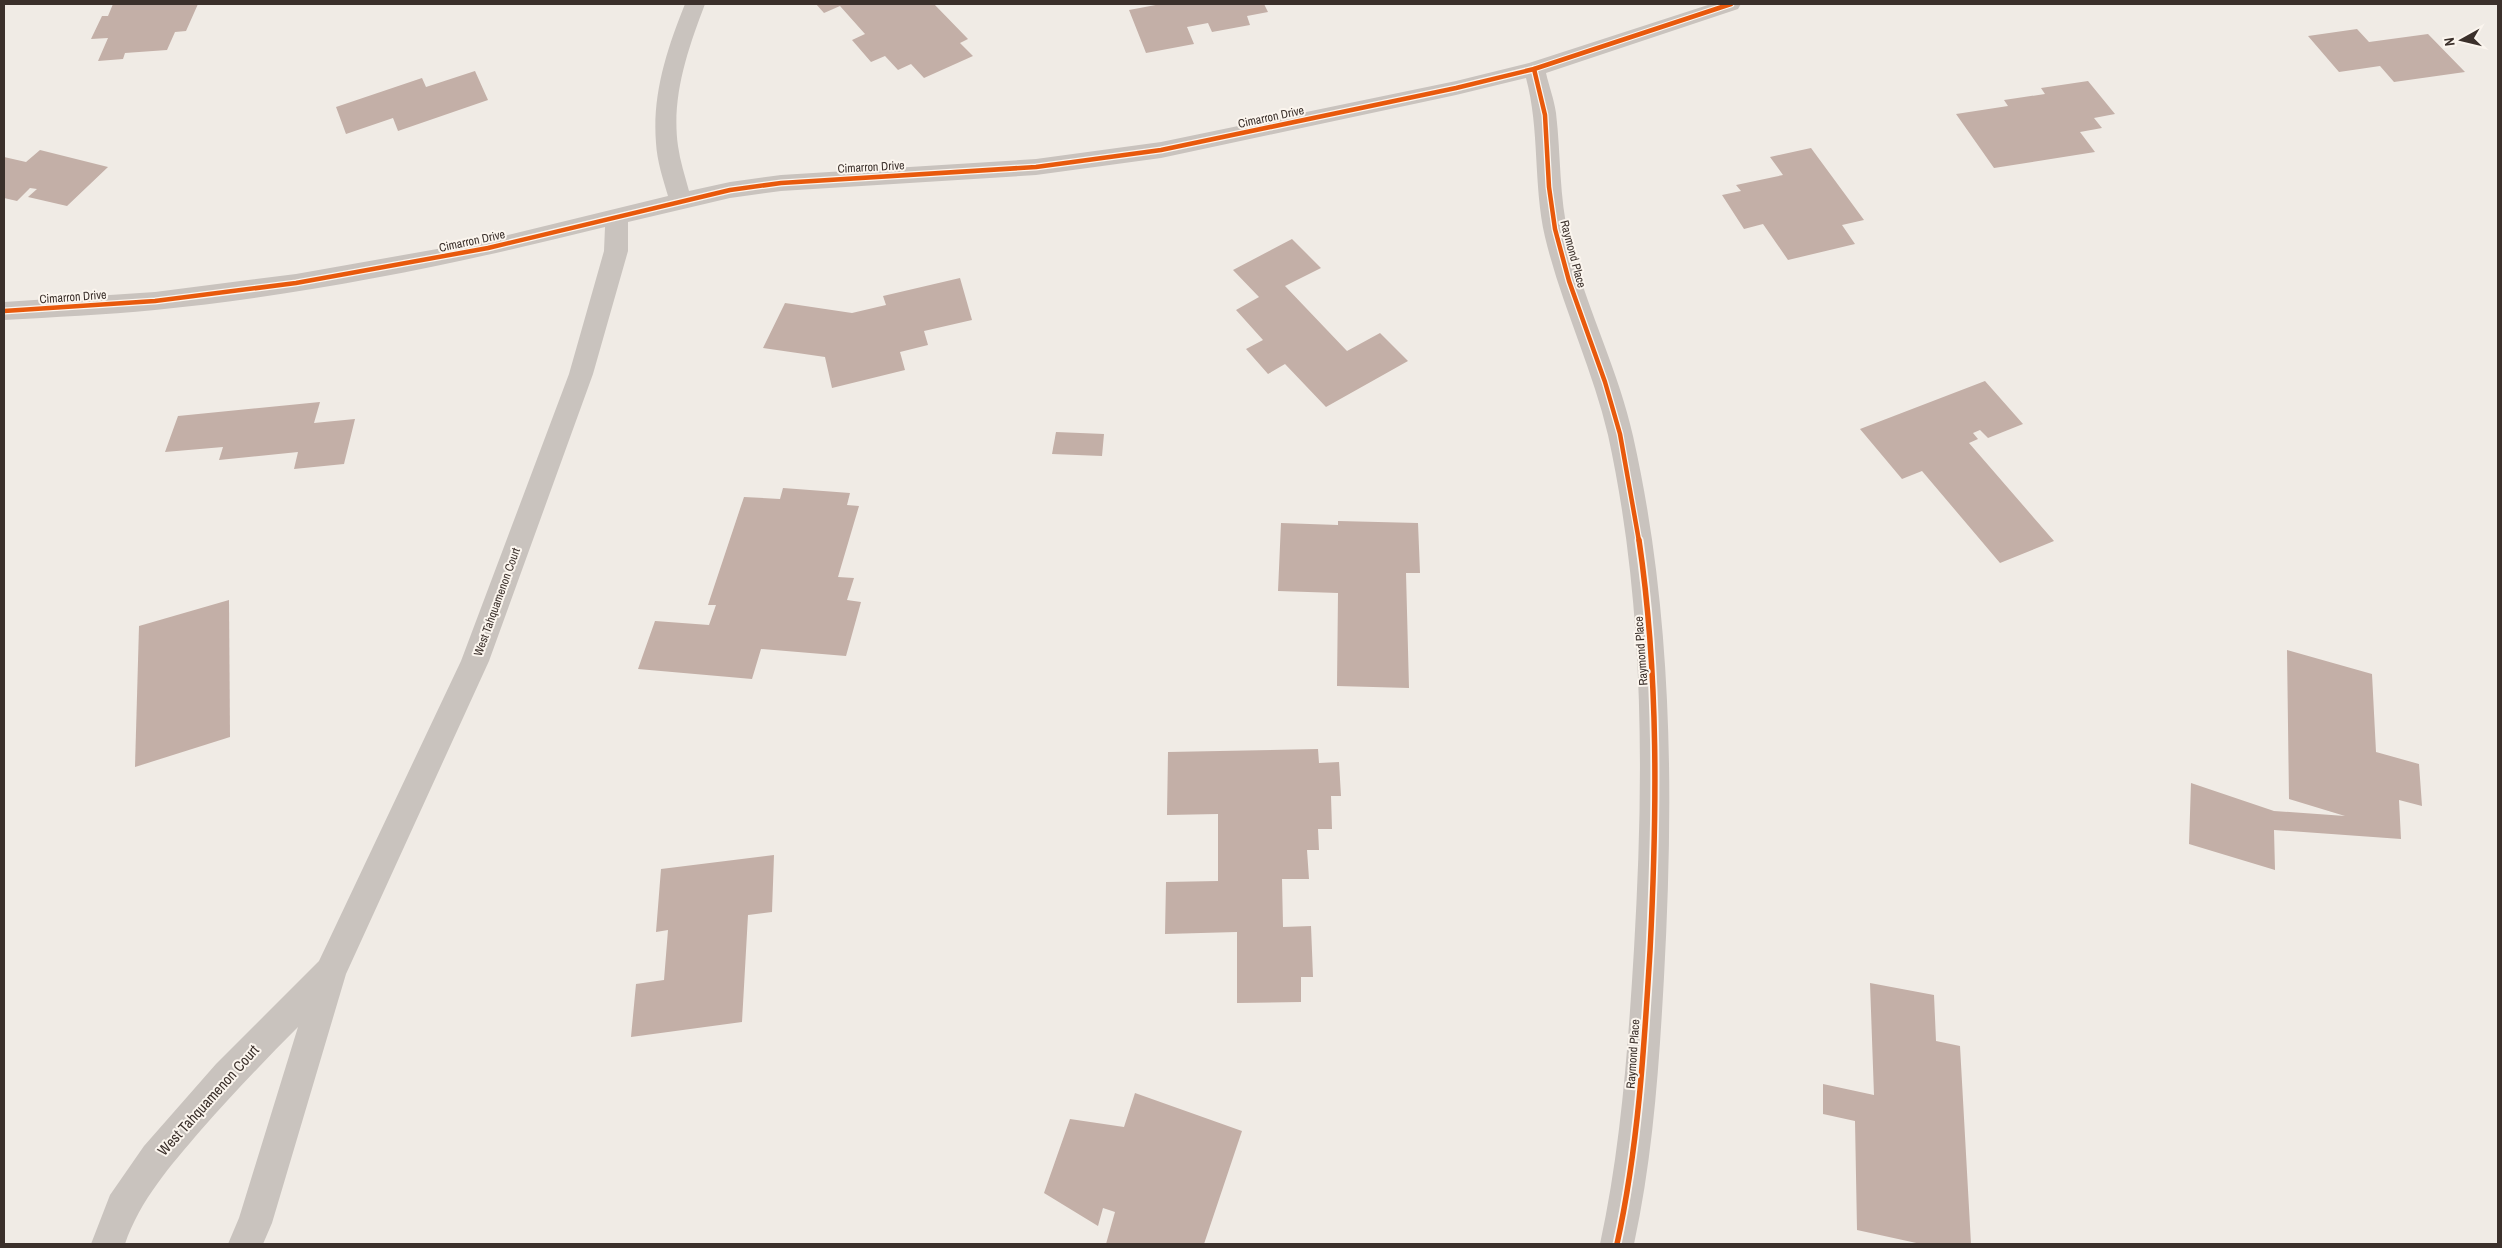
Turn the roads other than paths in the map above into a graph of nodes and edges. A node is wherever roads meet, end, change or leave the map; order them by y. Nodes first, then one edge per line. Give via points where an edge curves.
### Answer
1 (695, 4) edge
2 (1731, 4) edge
3 (1534, 69) junction
4 (680, 201) junction
5 (616, 218) junction
6 (4, 311) edge
7 (331, 970) junction
8 (108, 1244) edge
9 (245, 1244) edge
10 (1617, 1244) edge

1 - 4 street via 671,74 666,110 667,146
2 - 3 street, Cimarron Drive
3 - 4 street, Cimarron Drive via 1228,136 1100,160 1036,167 780,182
3 - 10 street, Raymond Place via 1544,112 1548,194 1555,231 1565,272 1619,432 1637,517 1654,681 1655,872 1642,1086 1628,1196
4 - 5 street, Cimarron Drive
5 - 6 street, Cimarron Drive via 488,248 296,284 165,300
5 - 7 street, West Tahquamenon Court via 616,251 581,374 475,661
7 - 8 street, West Tahquamenon Court via 231,1071 167,1144 128,1194
7 - 9 street, West Tahquamenon Court via 255,1222

